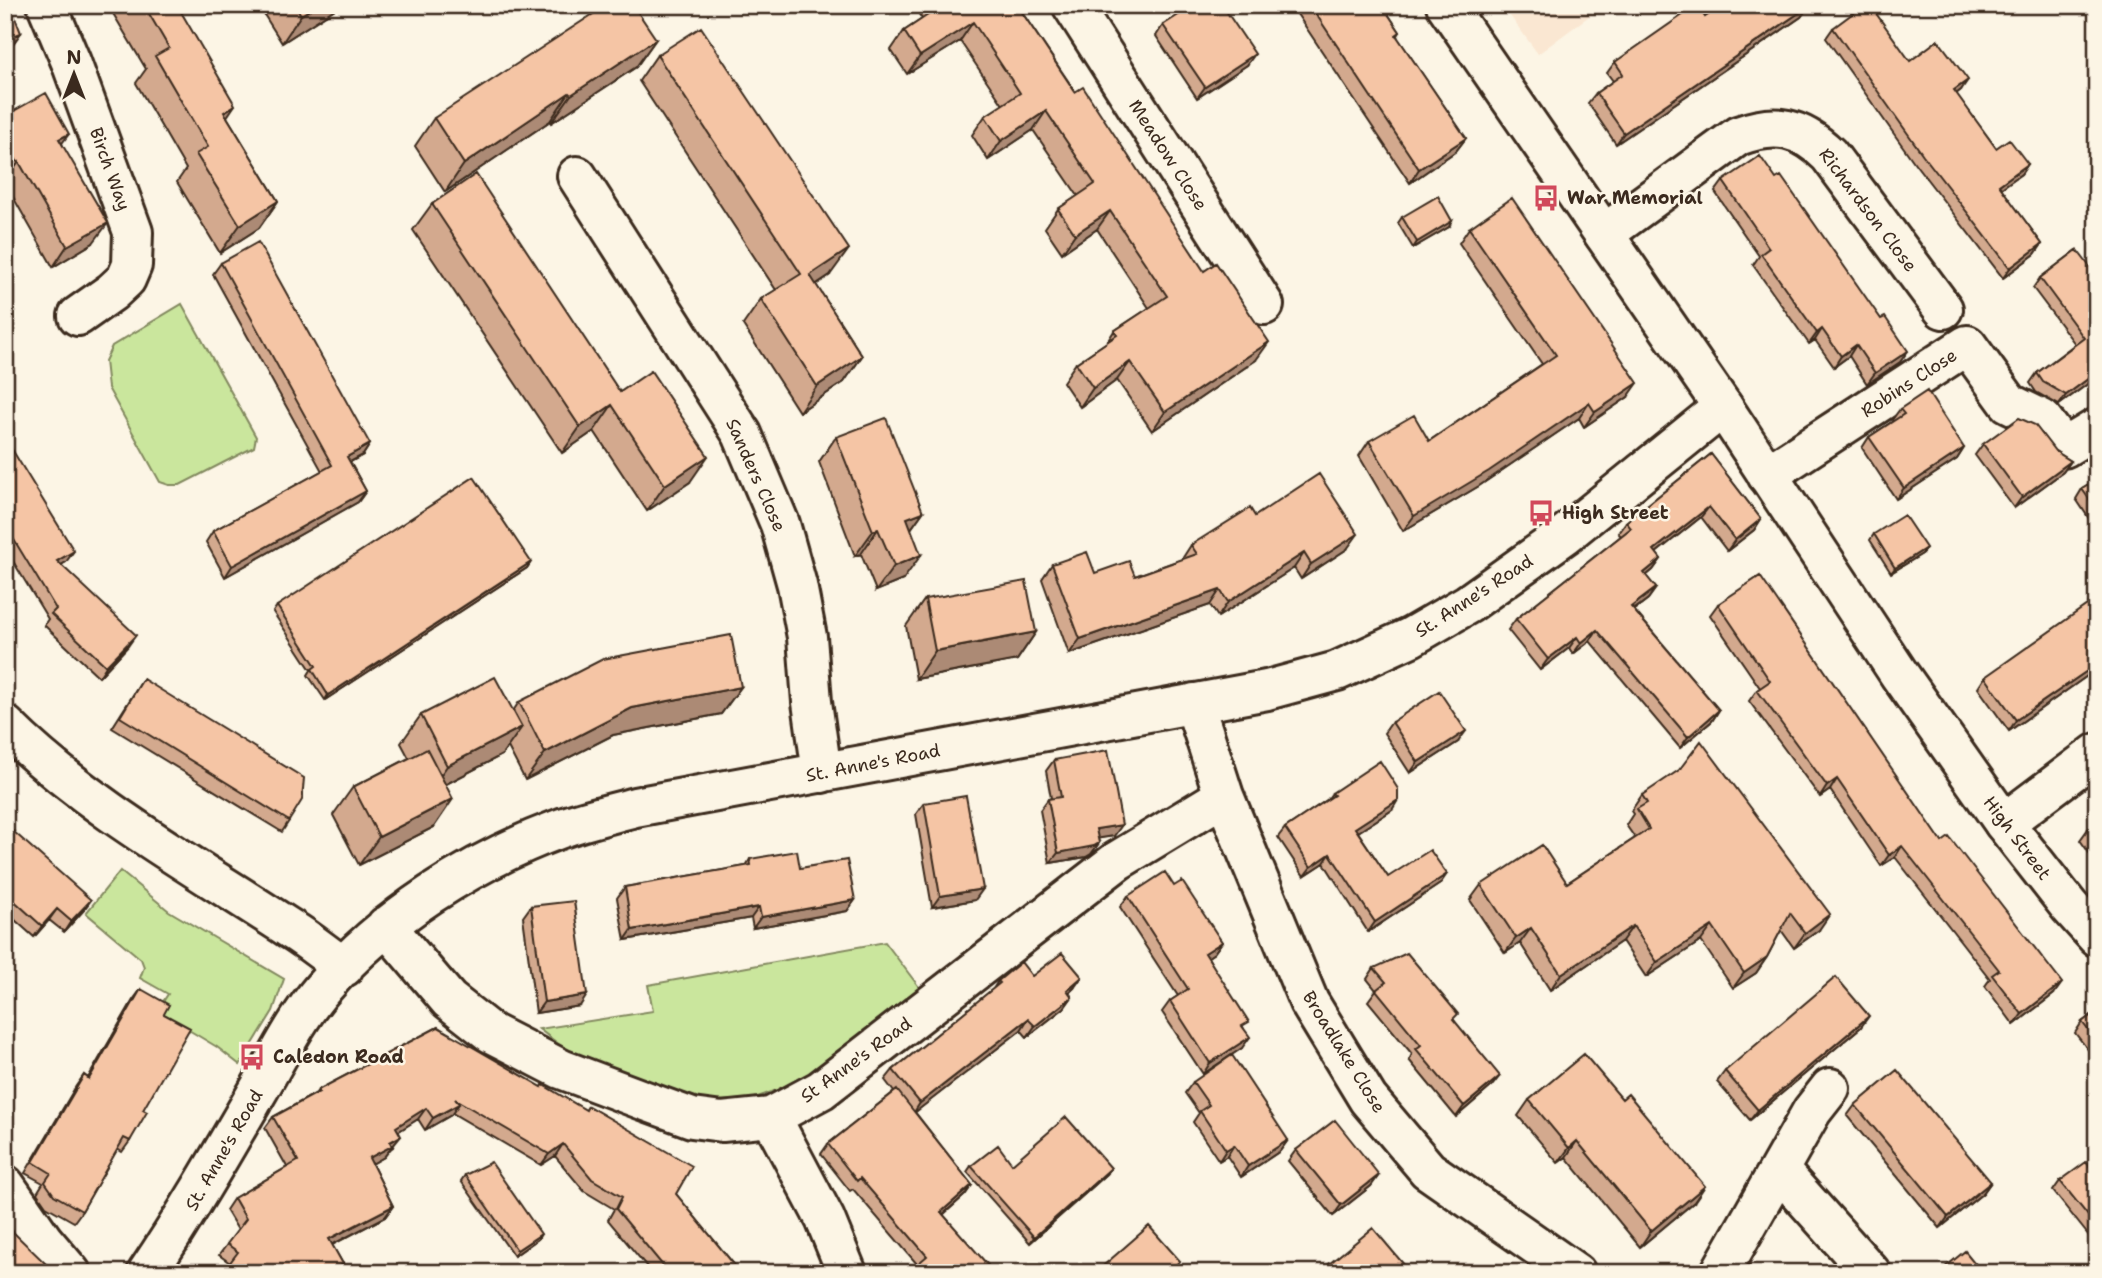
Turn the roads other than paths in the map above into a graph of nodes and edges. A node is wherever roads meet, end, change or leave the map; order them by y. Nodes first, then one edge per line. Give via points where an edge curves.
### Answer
1 (47, 5) edge
2 (1072, 5) edge
3 (1446, 5) edge
4 (577, 176) dead end
5 (1604, 234) junction
6 (1264, 305) dead end
7 (1943, 309) dead end
8 (78, 316) dead end
9 (1723, 407) junction
10 (2097, 428) edge
11 (1767, 475) junction
12 (1194, 703) junction
13 (5, 725) edge
14 (2097, 753) edge
15 (822, 773) junction
16 (1224, 796) junction
17 (2004, 823) junction
18 (386, 926) junction
19 (2097, 937) edge
20 (344, 967) junction
21 (1830, 1088) dead end
22 (771, 1117) junction
23 (1779, 1170) junction
24 (5, 1185) edge
25 (71, 1273) edge
26 (147, 1273) edge
27 (847, 1273) edge
28 (1576, 1273) edge
29 (1720, 1273) edge
30 (1871, 1273) edge

1 - 8 street, Birch Way via 133,232 132,265 126,279
2 - 6 street, Meadow Close
3 - 5 street, High Street
4 - 15 street, Sanders Close via 742,434 780,524 807,637
5 - 7 street, Richardson Close via 1738,136 1758,129 1797,132 1829,155
5 - 9 street, High Street
9 - 11 street, High Street
9 - 12 street, St. Anne's Road via 1566,534 1468,604 1411,637 1337,671
10 - 11 street, Robins Close via 2064,448 2042,419 2009,404 1967,345
11 - 17 street, High Street
12 - 15 street, St. Anne's Road
12 - 16 street
13 - 20 street via 84,793
14 - 17 street
15 - 18 street, St. Anne's Road via 635,807 560,828 504,853
16 - 22 street, St Anne's Road via 1117,861 841,1076
16 - 28 street, Broadlake Close via 1309,1002 1368,1099 1428,1170
17 - 19 street, High Street
18 - 20 street, St. Anne's Road
18 - 22 street, St Anne's Road via 465,1015 561,1069 692,1118 722,1122
20 - 26 street, St. Anne's Road via 306,1011
21 - 23 street
22 - 27 street via 825,1219
23 - 29 street
23 - 30 street
24 - 25 street

